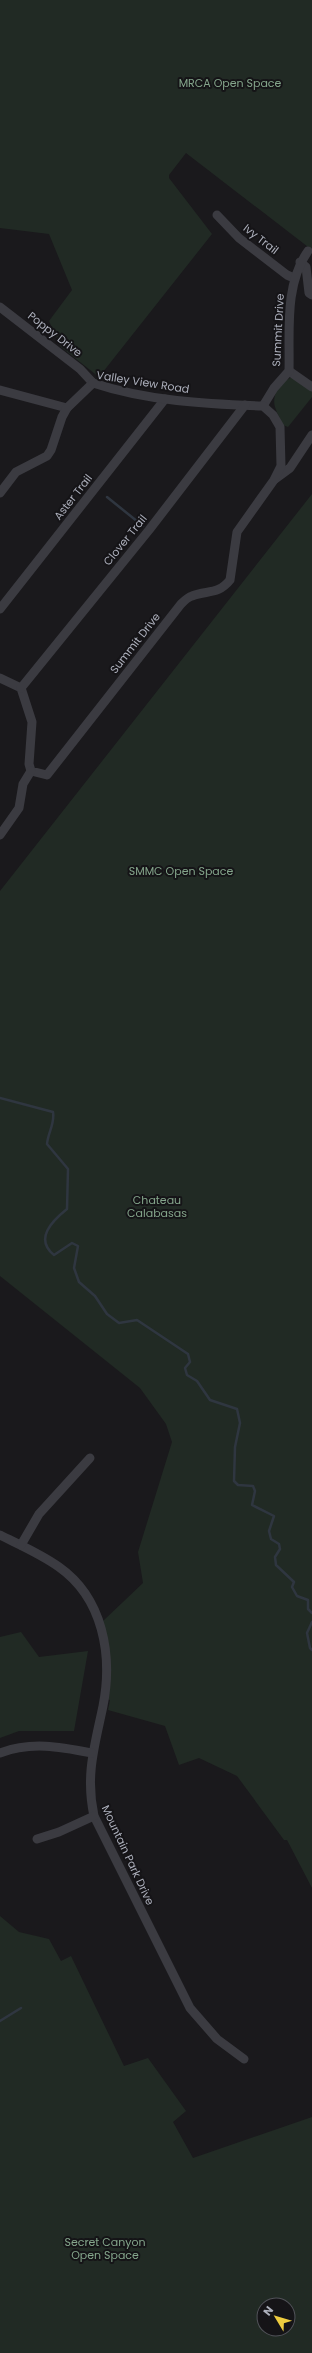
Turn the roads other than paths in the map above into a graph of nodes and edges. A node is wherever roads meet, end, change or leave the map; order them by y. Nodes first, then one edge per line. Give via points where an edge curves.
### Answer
1 (217, 215) dead end
2 (308, 251) dead end
3 (300, 262) junction
4 (294, 278) junction
5 (312, 295) edge
6 (0, 307) edge
7 (289, 371) junction
8 (93, 383) junction
9 (312, 387) edge
10 (0, 390) edge
11 (165, 399) junction
12 (245, 405) junction
13 (263, 406) junction
14 (67, 408) junction
15 (312, 435) edge
16 (274, 480) junction
17 (0, 493) edge
18 (0, 609) edge
19 (0, 678) edge
20 (21, 688) junction
21 (31, 771) junction
22 (0, 835) edge
23 (90, 1458) dead end
24 (0, 1535) edge
25 (21, 1545) junction
26 (0, 1752) edge
27 (92, 1753) junction
28 (94, 1816) junction
29 (37, 1839) dead end
30 (244, 2060) dead end

1 - 4 street, Ivy Trail via 239,238
2 - 3 street, Summit Drive
3 - 4 street, Summit Drive
3 - 5 street via 306,267 309,293
4 - 7 street, Summit Drive
6 - 8 street, Poppy Drive via 80,369
7 - 9 street
7 - 13 street, Summit Drive
8 - 11 street, Valley View Road via 119,392
8 - 14 street, Valley View Road
10 - 14 street
11 - 12 street, Valley View Road
11 - 18 street, Aster Trail
12 - 13 street, Valley View Road
12 - 20 street, Clover Trail
13 - 16 street, Summit Drive via 273,415 280,427 281,466
14 - 17 street, Valley View Road via 47,456 16,472
15 - 16 street via 290,468
16 - 21 street, Summit Drive via 237,532 230,580 225,586 217,592 191,596 181,604 49,774
19 - 20 street
20 - 21 street via 32,722 29,764
21 - 22 street via 23,784 19,808
23 - 25 street via 39,1514
24 - 25 street, Mountain Park Drive
25 - 27 street, Mountain Park Drive via 59,1567 76,1582 90,1601 99,1621 105,1641 108,1669
26 - 27 street via 36,1745
27 - 28 street, Mountain Park Drive via 89,1774
28 - 29 street
28 - 30 street, Mountain Park Drive via 190,2008 217,2039

